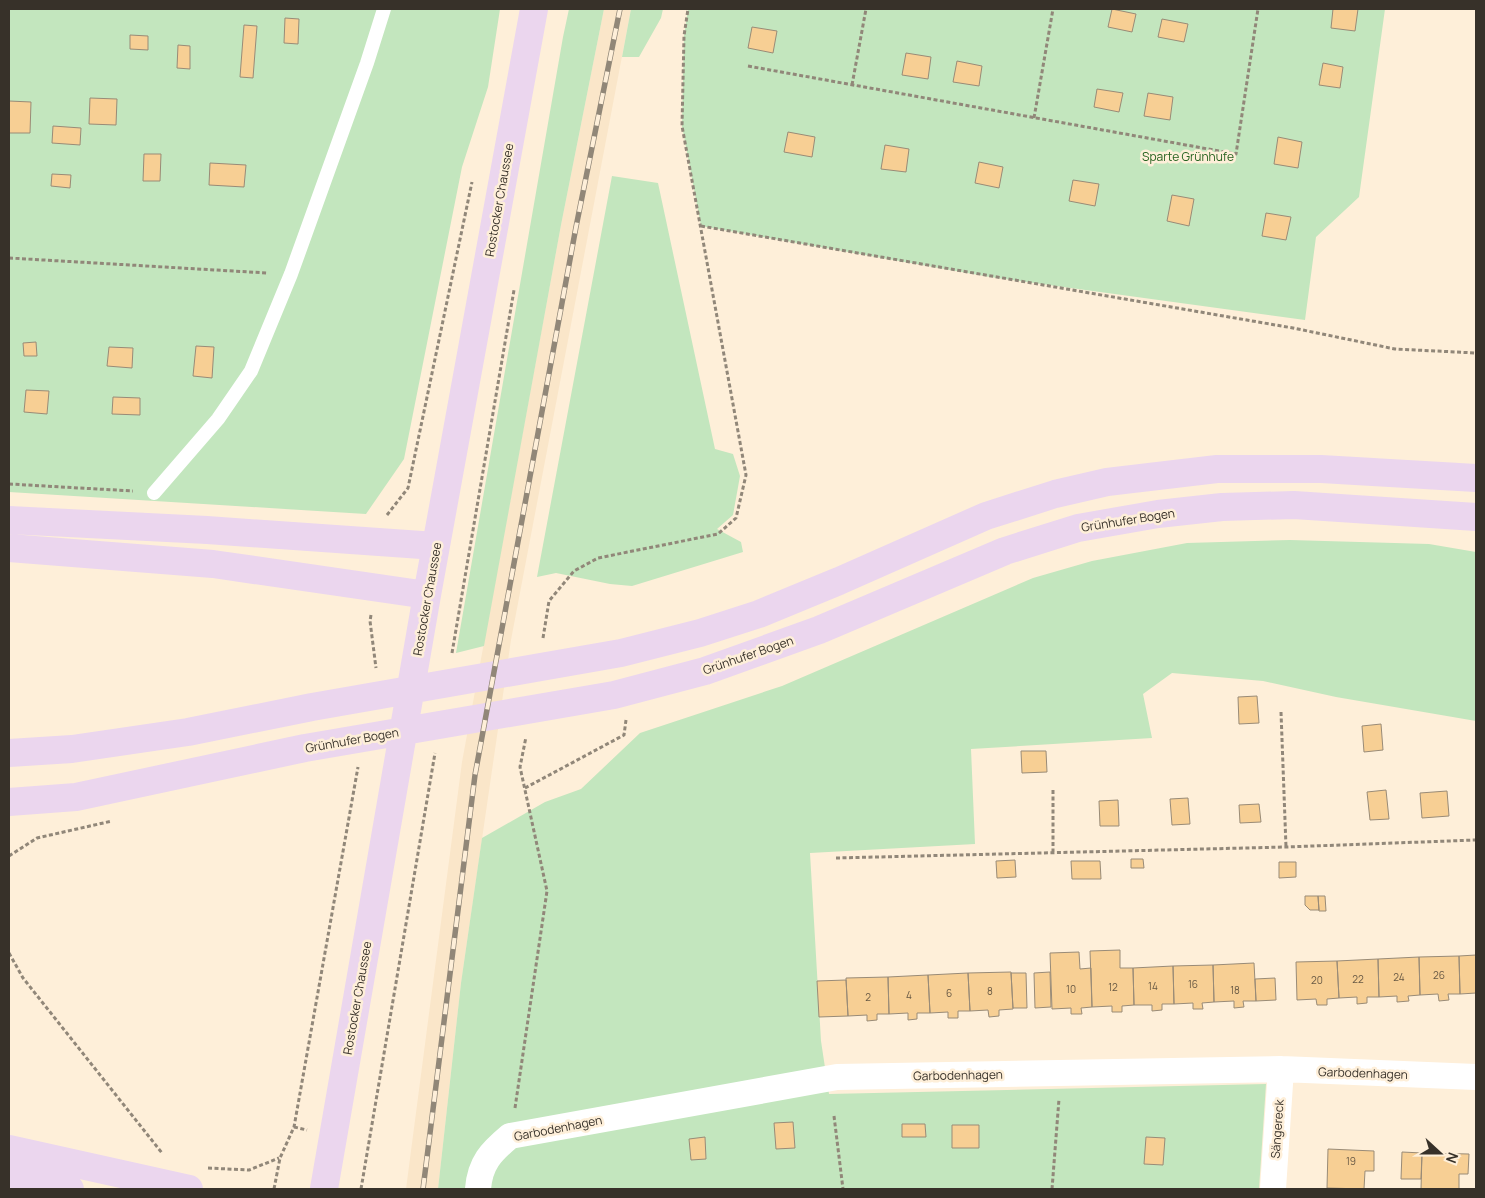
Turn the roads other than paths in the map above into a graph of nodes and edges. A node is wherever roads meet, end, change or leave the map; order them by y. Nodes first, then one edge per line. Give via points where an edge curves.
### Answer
1 (384, 9) edge
2 (534, 9) edge
3 (1476, 478) edge
4 (154, 493) road end
5 (1476, 517) edge
6 (9, 520) edge
7 (436, 546) junction
8 (9, 548) edge
9 (427, 595) junction
10 (9, 753) edge
11 (9, 802) edge
12 (1281, 1069) junction
13 (1476, 1078) edge
14 (9, 1150) edge
15 (9, 1173) edge
16 (70, 1189) edge
17 (189, 1189) edge
18 (324, 1189) edge
19 (478, 1189) edge
20 (1274, 1189) edge

1 - 4 lane via 291,274 251,372 218,419
2 - 7 main road, Rostocker Chaussee
3 - 10 main road via 1321,469 1217,469 1107,482 986,516 759,614 621,653 188,732 72,749
5 - 11 main road, Grünhufer Bogen via 1294,505 1222,507 1078,528 1005,551 819,630 616,707 305,748 76,796
6 - 7 main road
7 - 9 main road, Rostocker Chaussee
8 - 9 main road via 214,564
9 - 18 main road, Rostocker Chaussee
12 - 13 street, Garbodenhagen
12 - 19 street, Garbodenhagen via 837,1077 510,1136 491,1152 479,1176
12 - 20 street, Sängereck
14 - 17 main road
15 - 16 main road

